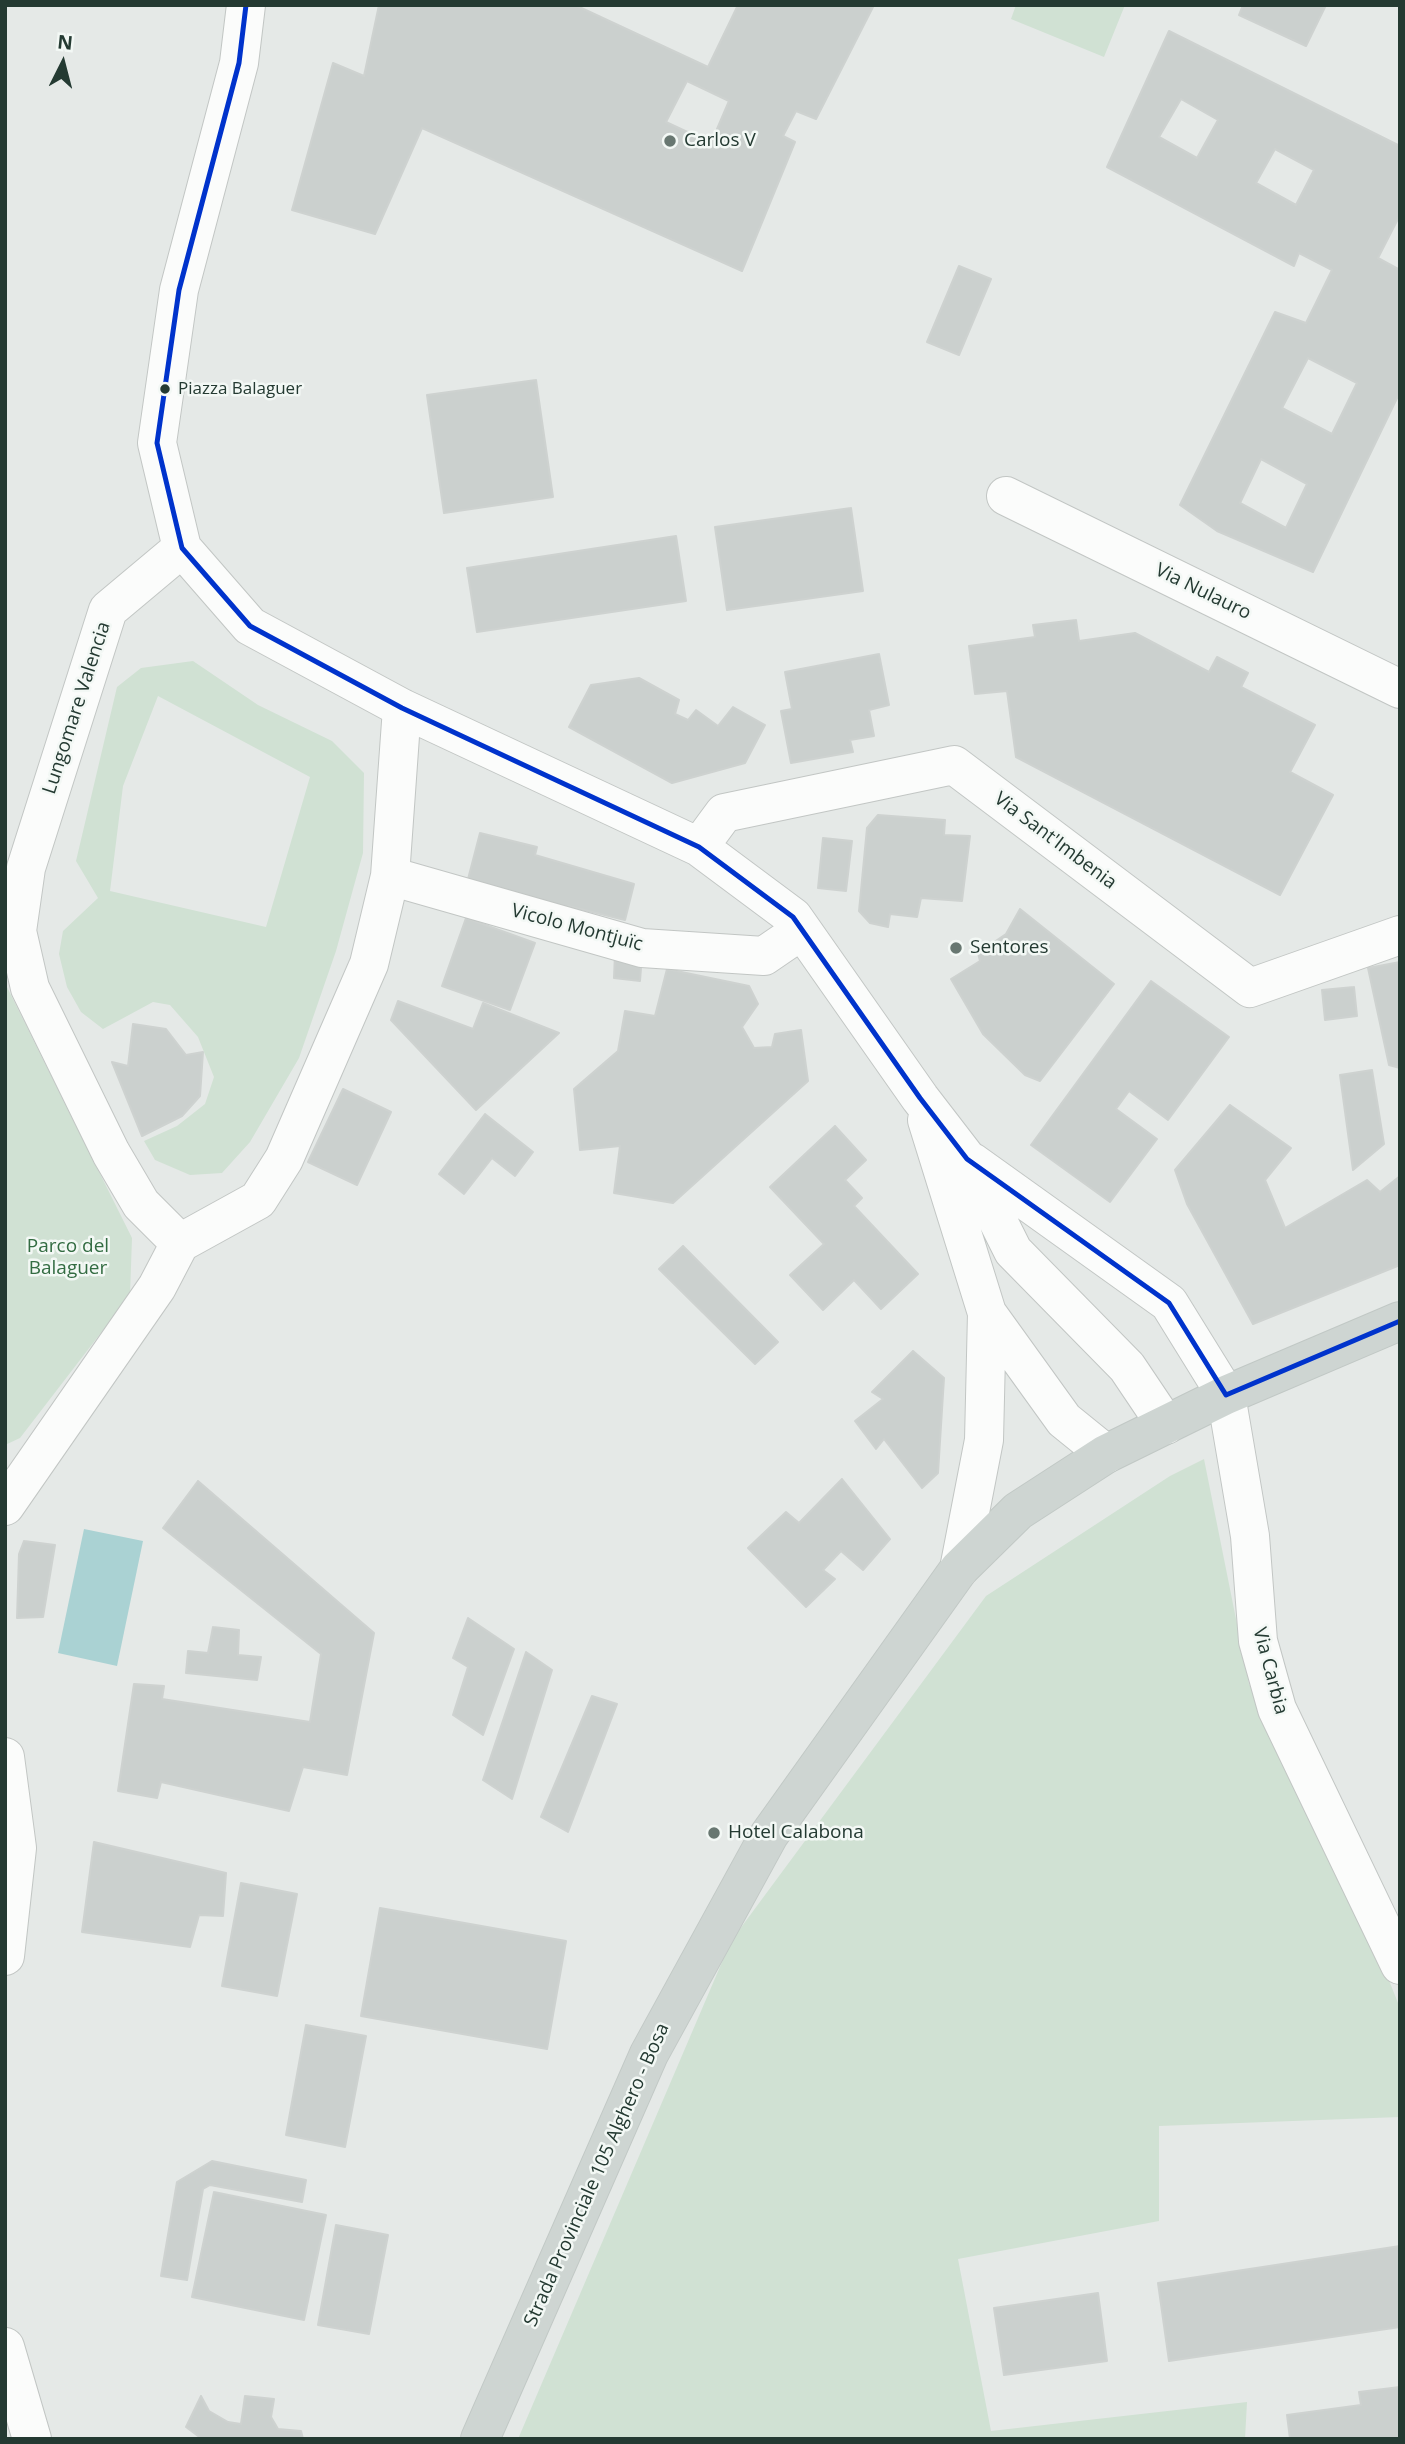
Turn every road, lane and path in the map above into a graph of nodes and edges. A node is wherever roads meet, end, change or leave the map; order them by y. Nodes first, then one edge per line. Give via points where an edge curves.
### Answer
1 (246, 5) edge
2 (1006, 496) dead end
3 (182, 548) junction
4 (1400, 689) edge
5 (402, 708) junction
6 (699, 847) junction
7 (390, 876) junction
8 (802, 930) junction
9 (1400, 935) edge
10 (920, 1098) junction
11 (967, 1159) junction
12 (180, 1243) junction
13 (987, 1313) junction
14 (1400, 1321) edge
15 (1226, 1395) junction
16 (1166, 1425) junction
17 (1106, 1454) junction
18 (5, 1506) edge
19 (959, 1569) junction
20 (5, 1757) edge
21 (5, 1956) edge
22 (1400, 1965) edge
23 (5, 2347) edge
24 (32, 2439) edge
25 (480, 2439) edge

1 - 3 street via 239,63 179,290 157,443
2 - 4 street, Via Nulauro
3 - 5 street via 250,626
3 - 12 street, Lungomare Valencia via 108,610 26,868 18,931 30,988 111,1153 141,1204
5 - 6 street
5 - 7 street
6 - 8 street via 793,917
6 - 9 street, Via Sant'Imbenia via 724,813 954,765 1250,988
7 - 8 street, Vicolo Montjuïc via 642,948 764,956
7 - 12 street via 369,964 284,1159 258,1200
8 - 10 street
10 - 11 street
10 - 13 street
11 - 15 street via 1169,1303
11 - 16 street via 1013,1251 1127,1367
12 - 18 street via 157,1287
13 - 17 street via 1063,1420
13 - 19 street via 984,1440
14 - 15 main road, Strada Provinciale 105 Alghero - Bosa
15 - 16 main road, Strada Provinciale 105 Alghero - Bosa
15 - 22 street, Via Carbia via 1250,1536 1258,1641 1277,1709
16 - 17 main road, Strada Provinciale 105 Alghero - Bosa
17 - 19 main road, Strada Provinciale 105 Alghero - Bosa via 1017,1511
19 - 25 main road, Strada Provinciale 105 Alghero - Bosa via 769,1835 749,1871 649,2053
20 - 21 street via 17,1848
23 - 24 street

